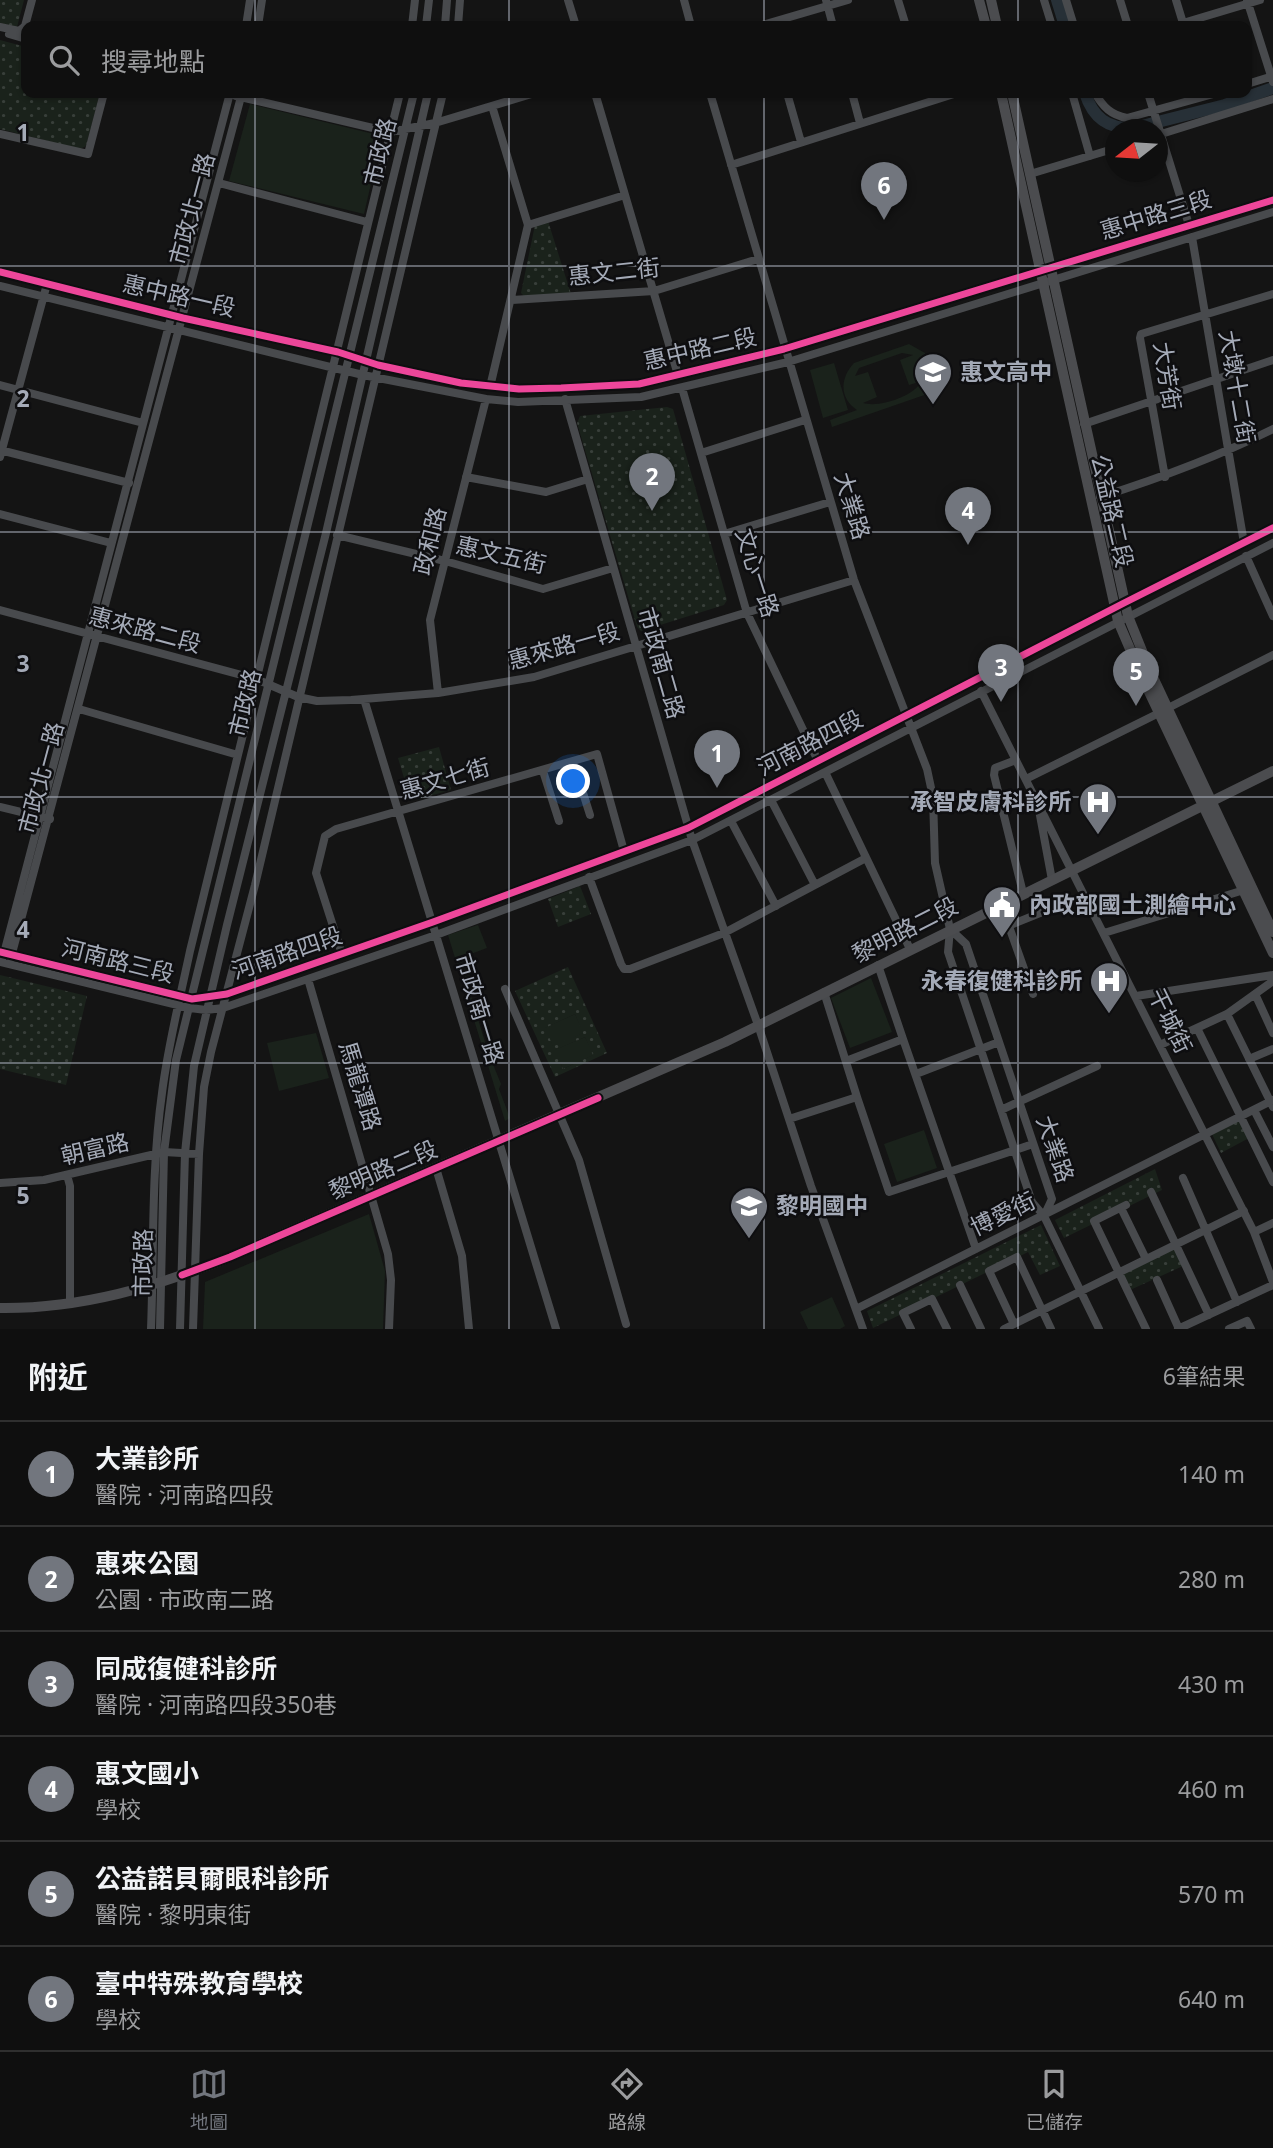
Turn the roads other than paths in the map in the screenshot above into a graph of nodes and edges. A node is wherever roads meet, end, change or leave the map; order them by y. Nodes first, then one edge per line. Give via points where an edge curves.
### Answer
1 (32, 0) edge
2 (250, 0) edge
3 (262, 0) edge
4 (415, 0) edge
5 (429, 0) edge
6 (447, 0) edge
7 (460, 0) edge
8 (568, 0) edge
9 (684, 0) edge
10 (848, 0) edge
11 (898, 0) edge
12 (979, 0) edge
13 (991, 0) edge
14 (1044, 0) edge
15 (1066, 0) edge
16 (1121, 0) edge
17 (1176, 0) edge
18 (1260, 0) edge
19 (1247, 2) edge
20 (827, 3) edge
21 (26, 21) edge
22 (247, 21) edge
23 (259, 21) edge
24 (413, 21) edge
25 (427, 21) edge
26 (445, 21) edge
27 (458, 21) edge
28 (574, 21) edge
29 (690, 21) edge
30 (776, 21) edge
31 (832, 21) edge
32 (904, 21) edge
33 (985, 21) edge
34 (996, 21) edge
35 (1050, 21) edge
36 (1072, 21) edge
37 (1127, 21) edge
38 (1182, 21) edge
39 (1189, 21) edge
40 (21, 29) edge
41 (0, 30) edge
42 (21, 37) edge
43 (1273, 79) edge
44 (1252, 83) edge
45 (103, 98) edge
46 (228, 98) edge
47 (241, 98) edge
48 (254, 98) edge
49 (399, 98) edge
50 (413, 98) edge
51 (427, 98) edge
52 (442, 98) edge
53 (518, 98) edge
54 (596, 98) edge
55 (711, 98) edge
56 (788, 98) edge
57 (853, 98) edge
58 (925, 98) edge
59 (1002, 98) edge
60 (1013, 98) edge
61 (1073, 98) edge
62 (1098, 98) edge
63 (1149, 98) edge
64 (1202, 98) edge
65 (1273, 99) edge
66 (492, 106) junction
67 (1154, 114) junction
68 (1155, 119) edge
69 (435, 122) junction
70 (860, 123) junction
71 (419, 127) junction
72 (405, 130) junction
73 (1168, 130) edge
74 (390, 132) junction
75 (2, 135) edge
76 (801, 142) junction
77 (1105, 151) edge
78 (1090, 156) junction
79 (1168, 161) edge
80 (731, 165) junction
81 (1030, 174) junction
82 (219, 183) junction
83 (625, 195) junction
84 (1273, 200) edge
85 (1273, 212) edge
86 (367, 222) junction
87 (528, 225) junction
88 (1189, 225) junction
89 (1192, 237) junction
90 (758, 259) junction
91 (1051, 267) junction
92 (1039, 271) junction
93 (0, 272) edge
94 (1053, 280) junction
95 (47, 284) junction
96 (1042, 284) junction
97 (0, 286) edge
98 (653, 291) junction
99 (1273, 294) edge
100 (44, 297) junction
101 (512, 300) junction
102 (171, 315) junction
103 (1205, 315) junction
104 (183, 318) junction
105 (168, 328) junction
106 (179, 331) junction
107 (784, 349) junction
108 (338, 352) junction
109 (350, 356) junction
110 (1273, 359) edge
111 (366, 362) junction
112 (788, 362) junction
113 (378, 365) junction
114 (333, 369) junction
115 (345, 371) junction
116 (363, 375) junction
117 (678, 375) junction
118 (375, 378) junction
119 (1216, 380) junction
120 (0, 385) edge
121 (490, 387) junction
122 (561, 388) junction
123 (682, 388) junction
124 (18, 390) junction
125 (486, 399) junction
126 (565, 401) junction
127 (1151, 402) junction
128 (805, 420) junction
129 (143, 423) junction
130 (1084, 424) junction
131 (1273, 429) edge
132 (1228, 451) junction
133 (1, 452) edge
134 (701, 453) junction
135 (466, 477) junction
136 (1165, 477) junction
137 (588, 479) junction
138 (127, 482) junction
139 (138, 485) junction
140 (1100, 497) junction
141 (830, 502) junction
142 (0, 514) edge
143 (1273, 528) edge
144 (724, 534) junction
145 (337, 535) junction
146 (111, 543) junction
147 (1244, 543) junction
148 (1273, 543) edge
149 (1246, 556) junction
150 (445, 561) junction
151 (613, 568) junction
152 (854, 580) junction
153 (1119, 605) junction
154 (0, 610) edge
155 (747, 613) junction
156 (1273, 616) edge
157 (1123, 618) junction
158 (87, 634) junction
159 (98, 637) junction
160 (636, 646) junction
161 (1273, 655) edge
162 (256, 679) junction
163 (278, 689) junction
164 (981, 691) junction
165 (438, 693) junction
166 (299, 697) junction
167 (364, 699) junction
168 (79, 709) junction
169 (1164, 710) junction
170 (906, 715) junction
171 (911, 727) junction
172 (238, 755) junction
173 (1016, 760) junction
174 (573, 761) junction
175 (818, 761) junction
176 (544, 771) junction
177 (1273, 771) edge
178 (825, 772) junction
179 (1026, 779) junction
180 (771, 800) junction
181 (1038, 802) junction
182 (1208, 802) junction
183 (0, 807) edge
184 (399, 811) junction
185 (590, 815) dead end
186 (39, 816) junction
187 (50, 819) junction
188 (559, 821) dead end
189 (730, 821) junction
190 (688, 828) junction
191 (692, 840) junction
192 (624, 850) junction
193 (866, 858) junction
194 (1072, 870) junction
195 (589, 877) junction
196 (1052, 880) junction
197 (815, 885) junction
198 (1244, 890) junction
199 (1023, 893) junction
200 (1002, 904) junction
201 (776, 905) junction
202 (1045, 911) dead end
203 (433, 922) junction
204 (1008, 926) junction
205 (950, 929) junction
206 (1273, 932) edge
207 (724, 933) junction
208 (1104, 933) junction
209 (436, 935) junction
210 (910, 949) junction
211 (1, 953) edge
212 (1273, 953) edge
213 (342, 954) junction
214 (13, 956) junction
215 (2, 963) edge
216 (878, 965) junction
217 (1273, 975) edge
218 (308, 979) junction
219 (1273, 981) edge
220 (505, 989) dead end
221 (824, 992) junction
222 (1033, 993) dead end
223 (228, 994) junction
224 (181, 996) junction
225 (1136, 996) junction
226 (1256, 996) junction
227 (209, 998) junction
228 (192, 999) junction
229 (179, 1006) junction
230 (190, 1008) junction
231 (223, 1008) junction
232 (206, 1010) junction
233 (1227, 1014) junction
234 (758, 1025) junction
235 (1197, 1028) junction
236 (1273, 1033) edge
237 (904, 1039) junction
238 (999, 1042) junction
239 (1160, 1045) junction
240 (981, 1049) junction
241 (1273, 1049) edge
242 (1249, 1059) junction
243 (846, 1061) junction
244 (1097, 1066) dead end
245 (916, 1074) junction
246 (857, 1097) junction
247 (1019, 1102) junction
248 (1272, 1103) edge
249 (1001, 1110) junction
250 (1254, 1110) junction
251 (558, 1115) junction
252 (1241, 1116) junction
253 (789, 1119) junction
254 (1205, 1136) junction
255 (499, 1141) junction
256 (1033, 1144) junction
257 (1273, 1147) edge
258 (1015, 1150) junction
259 (160, 1153) junction
260 (185, 1153) junction
261 (200, 1154) junction
262 (436, 1168) junction
263 (950, 1172) junction
264 (67, 1175) junction
265 (1183, 1178) dead end
266 (1273, 1182) edge
267 (0, 1183) edge
268 (1151, 1192) dead end
269 (373, 1195) junction
270 (1244, 1211) junction
271 (1044, 1216) junction
272 (1273, 1223) edge
273 (1207, 1229) junction
274 (1254, 1232) junction
275 (1175, 1245) junction
276 (976, 1249) junction
277 (1146, 1259) junction
278 (195, 1272) junction
279 (1119, 1273) junction
280 (182, 1275) junction
281 (1157, 1280) dead end
282 (1273, 1283) edge
283 (157, 1284) junction
284 (960, 1285) dead end
285 (1080, 1291) junction
286 (1237, 1302) junction
287 (70, 1303) junction
288 (0, 1308) edge
289 (856, 1309) junction
290 (1042, 1310) junction
291 (1209, 1315) junction
292 (626, 1324) dead end
293 (1014, 1324) junction
294 (151, 1329) edge
295 (160, 1329) edge
296 (180, 1329) edge
297 (193, 1329) edge
298 (388, 1329) edge
299 (469, 1329) edge
300 (556, 1329) edge
301 (863, 1329) edge
302 (911, 1329) edge
303 (947, 1329) edge
304 (981, 1329) edge
305 (1004, 1329) edge
306 (1051, 1329) edge
307 (1099, 1329) edge
308 (1146, 1329) edge
309 (1179, 1329) edge
310 (1229, 1329) edge
311 (1251, 1329) edge

1 - 21 street
2 - 22 street
3 - 23 street
4 - 24 street
5 - 25 street
6 - 26 street
7 - 27 street
8 - 28 street
9 - 29 street
10 - 20 street
11 - 32 street
12 - 33 main road
13 - 34 main road
14 - 35 street
15 - 36 street
16 - 37 street
17 - 38 street
18 - 19 street
19 - 39 street
19 - 43 street
20 - 30 street
20 - 31 street
40 - 41 street
41 - 42 street
43 - 44 street
45 - 75 street via 88,154
46 - 102 street, 市政北一路
47 - 82 street, 市政北一路
48 - 74 street
49 - 74 street, 市政路
50 - 72 street, 市政路
51 - 71 street, 市政路
52 - 69 street, 市政路
53 - 66 street
54 - 83 street
55 - 80 street, 大業路
56 - 76 street
57 - 70 street
58 - 70 street
59 - 92 main road, 公益路二段
60 - 81 main road, 公益路二段
61 - 78 street
62 - 67 street via 1106,109 1120,116
63 - 67 street
64 - 67 street
65 - 73 street
66 - 69 street
66 - 87 street
67 - 68 street
69 - 71 street
69 - 113 street, 市政路
70 - 76 street
71 - 72 street
71 - 111 street, 市政路
72 - 74 street
72 - 109 street, 市政路
74 - 86 street, 市政路
76 - 80 street
77 - 78 street
78 - 81 street
79 - 88 street
80 - 90 street, 大業路
81 - 91 main road, 公益路二段
82 - 86 street
82 - 104 street, 市政北一路
83 - 87 street
83 - 98 street
84 - 88 street, 惠中路三段
85 - 89 street, 惠中路三段
86 - 108 street, 市政路
87 - 101 street
88 - 91 street, 惠中路三段
89 - 94 street, 惠中路三段
89 - 103 street, 大墩十二街
90 - 98 street, 惠文二街
90 - 107 street, 大業路
91 - 92 street, 惠中路二段
91 - 94 main road, 公益路二段
92 - 96 main road, 公益路二段
92 - 107 street, 惠中路二段
93 - 95 street, 惠中路一段
94 - 96 street, 惠中路三段
94 - 130 main road, 公益路二段
95 - 100 street
95 - 102 street, 惠中路一段
96 - 112 street, 惠中路二段
96 - 153 main road, 公益路二段
97 - 100 street, 惠中路一段
98 - 101 street, 惠文二街
98 - 117 street
99 - 103 street, 大芳街
100 - 105 street, 惠中路一段
100 - 124 street
101 - 121 street
102 - 104 street, 惠中路一段
102 - 105 street, 市政北一路
103 - 119 street, 大墩十二街
103 - 127 street, 大芳街 via 1141,334
104 - 106 street, 市政北一路
104 - 108 street, 惠中路一段
105 - 106 street, 惠中路一段
105 - 129 street, 市政北一路
106 - 114 street, 惠中路一段
106 - 139 street, 市政北一路
107 - 112 street, 大業路
107 - 117 street, 惠中路二段
108 - 109 street, 惠中路一段
108 - 114 street, 市政路
109 - 111 street, 惠中路二段
109 - 115 street, 市政路
110 - 119 street, 公益路二段
111 - 113 street, 惠中路二段
111 - 116 street, 市政路
112 - 123 street, 惠中路二段
112 - 128 street, 大業路
113 - 118 street, 市政路
113 - 121 street, 惠中路二段
114 - 115 street, 惠中路一段
114 - 162 street, 市政路
115 - 116 street, 惠中路一段
115 - 163 street, 市政路
116 - 118 street, 惠中路二段
116 - 163 street, 市政路
117 - 122 street, 惠中路二段 via 639,384
118 - 125 street, 惠中路二段
118 - 145 street, 市政路
119 - 127 street, 公益路二段
119 - 132 street, 大墩十二街
120 - 124 street
121 - 122 street, 惠中路二段
122 - 126 street, 市政南二路
123 - 126 street, 惠中路二段 via 641,397
123 - 134 street, 文心一路
124 - 129 street
124 - 133 street
125 - 126 street, 惠中路二段
125 - 135 street, 政和路
126 - 137 street, 市政南二路
127 - 130 street, 公益路二段
127 - 136 street, 大芳街
128 - 134 street
128 - 141 street, 大業路
129 - 138 street, 市政北一路
130 - 140 main road, 公益路二段
131 - 132 street
132 - 136 street
132 - 147 street, 大墩十二街
133 - 138 street
134 - 144 street, 文心一路
135 - 137 street via 546,492
135 - 150 street, 政和路
136 - 140 street
137 - 151 street, 市政南二路
138 - 139 street
138 - 146 street, 市政北一路
139 - 159 street, 市政北一路
140 - 153 main road, 公益路二段
141 - 144 street
141 - 152 street, 大業路
142 - 146 street
143 - 147 street, 河南路四段
144 - 155 street, 文心一路
145 - 150 street, 惠文五街
145 - 166 street, 市政路
146 - 158 street, 市政北一路
147 - 153 street, 河南路四段
148 - 149 street, 河南路四段
149 - 156 street
149 - 157 street, 河南路四段
150 - 151 street, 惠文五街 via 543,589
150 - 165 street, 政和路 via 430,620
151 - 160 street, 市政南二路
152 - 155 street, 惠來路一段
152 - 170 street, 大業路
153 - 157 main road, 公益路二段
153 - 170 street, 河南路四段
154 - 158 street, 惠來路二段
155 - 160 street, 惠來路一段
155 - 175 street, 文心一路
157 - 164 street, 河南路四段
157 - 169 main road, 公益路二段
158 - 159 street, 惠來路二段
158 - 186 street, 市政北一路
159 - 162 street, 惠來路二段
159 - 168 street, 市政北一路
160 - 165 street, 惠來路一段 via 534,677
160 - 190 street, 市政南二路
161 - 169 street
162 - 163 street, 惠來路二段
162 - 172 street, 市政路
163 - 166 street, 惠來路一段
163 - 227 street, 市政路
163 - 228 street, 市政路 via 209,922
164 - 171 street, 河南路四段
164 - 173 street, 干城街
165 - 167 street, 惠來路一段
166 - 167 street, 惠來路一段
166 - 223 street, 市政路
167 - 184 street, 市政南一路
168 - 172 street
168 - 187 street, 市政北一路
169 - 179 street
169 - 182 main road, 公益路二段
170 - 171 street, 大業路
170 - 175 street, 河南路四段
171 - 178 street, 河南路四段
171 - 205 street, 大業路 via 933,797 935,863
172 - 224 street, 市政路
173 - 179 street, 干城街
173 - 199 street via 995,768 994,775
174 - 176 street, 惠文七街
174 - 185 street
174 - 192 street, 惠文七街 via 597,754
175 - 190 street, 河南路四段
176 - 184 street, 惠文七街
176 - 188 street
177 - 182 main road, 黎明路二段
178 - 180 street, 河南路四段
178 - 193 street
179 - 181 street, 干城街
180 - 189 street, 河南路四段
180 - 197 street
181 - 194 street, 干城街
181 - 196 street
182 - 194 main road, 黎明路二段
182 - 198 main road, 公益路二段
182 - 206 main road, 公益路二段
183 - 186 street
184 - 203 street, 市政南一路
184 - 213 street, 惠文七街 via 325,836 316,873
186 - 187 street
186 - 211 street, 市政北一路
187 - 214 street, 市政北一路
189 - 191 street, 河南路四段
189 - 201 street
190 - 191 street, 市政南二路
190 - 192 street, 河南路四段
191 - 195 street, 河南路四段
191 - 207 street, 市政南二路
192 - 203 street, 河南路四段
193 - 197 street
193 - 210 street
194 - 196 main road, 黎明路二段
194 - 208 street, 干城街
195 - 207 street via 624,969
195 - 209 street, 河南路四段
196 - 199 main road, 黎明路二段
197 - 201 street
198 - 208 street
198 - 212 main road, 公益路二段
199 - 200 main road, 黎明路二段
200 - 204 street
200 - 205 main road, 黎明路二段
201 - 207 street
202 - 204 street
203 - 209 street, 市政南一路
203 - 213 street, 河南路四段
204 - 222 street
205 - 210 main road, 黎明路二段
205 - 238 street, 大業路 via 966,944
205 - 240 street, 大業路 via 948,951
207 - 234 street, 市政南二路
208 - 225 street, 干城街
209 - 218 street, 河南路四段
209 - 255 street, 市政南一路
210 - 216 main road, 黎明路二段
211 - 214 street, 河南路三段
211 - 215 street, 市政北一路
213 - 223 street, 河南路四段
214 - 215 street
214 - 224 street, 河南路三段
215 - 229 street, 河南路三段
216 - 221 main road, 黎明路二段
216 - 237 street
217 - 225 street
218 - 231 street, 河南路四段
218 - 269 street, 馬龍潭路
219 - 226 street
220 - 251 street
221 - 234 main road, 黎明路二段
221 - 243 street
223 - 227 street, 河南路三段
223 - 231 street, 市政路
224 - 228 street, 河南路三段
224 - 229 street, 市政路
225 - 239 street, 干城街
226 - 233 street
226 - 236 street
227 - 228 street, 河南路三段
227 - 232 street, 市政路
228 - 230 street, 市政路
229 - 230 street, 河南路三段
229 - 259 street, 市政路 via 162,1094
230 - 232 street, 河南路四段
230 - 259 street, 市政路
231 - 232 street, 河南路四段
231 - 261 street, 市政路 via 204,1087
232 - 260 street, 市政路 via 194,1066
233 - 235 street
233 - 242 street
234 - 251 main road, 黎明路二段
234 - 253 street
235 - 239 street
235 - 252 street
237 - 243 street
237 - 245 street
238 - 240 street
238 - 247 street, 大業路
239 - 254 street, 干城街
240 - 245 street
240 - 249 street, 大業路
241 - 242 street
242 - 248 street
243 - 246 street
244 - 247 street
245 - 263 street
246 - 253 street
246 - 263 street via 889,1192
247 - 249 street
247 - 256 street, 大業路
248 - 250 street, 博愛街
249 - 258 street, 大業路
250 - 252 street, 博愛街
250 - 257 street
251 - 255 main road, 黎明路二段
251 - 292 street via 579,1160
252 - 254 street, 博愛街
252 - 266 street
253 - 289 street
254 - 270 street, 干城街
254 - 271 street, 博愛街
255 - 262 main road, 黎明路二段
255 - 300 street, 市政南一路
256 - 258 street
256 - 271 street, 大業路 via 1052,1199
258 - 263 street
258 - 271 street, 大業路 via 1032,1202
259 - 260 street, 朝富路
259 - 264 street, 朝富路
259 - 283 street, 市政路
260 - 261 street, 朝富路
260 - 280 street, 市政路
261 - 278 street, 市政路
262 - 269 main road, 黎明路二段
262 - 299 street via 461,1256
263 - 276 street
264 - 267 street, 朝富路
264 - 287 street
265 - 273 street
268 - 275 street
269 - 278 main road, 黎明路二段
269 - 298 street, 馬龍潭路 via 391,1280
270 - 273 street
270 - 274 street, 干城街
271 - 276 street, 博愛街
271 - 285 street
272 - 274 street
273 - 275 street
273 - 286 street
274 - 282 street, 干城街
275 - 277 street
275 - 291 street
276 - 289 street, 博愛街
277 - 279 street
277 - 279 street via 1123,1206 1094,1221
278 - 280 main road, 黎明路二段
278 - 297 street, 市政路
279 - 285 street
279 - 308 street
280 - 283 main road, 黎明路二段
280 - 296 street, 市政路
281 - 309 street
282 - 286 street
283 - 287 main road, 黎明路二段
283 - 294 street, 市政路
283 - 295 street, 市政路
284 - 304 street
285 - 290 street
285 - 307 street
286 - 291 street
287 - 288 main road, 黎明路二段
289 - 301 street
290 - 293 street
290 - 293 street via 1017,1257 989,1270
290 - 306 street
291 - 309 street
293 - 305 street
302 - 303 street via 903,1313 932,1299
310 - 311 street via 1247,1321

